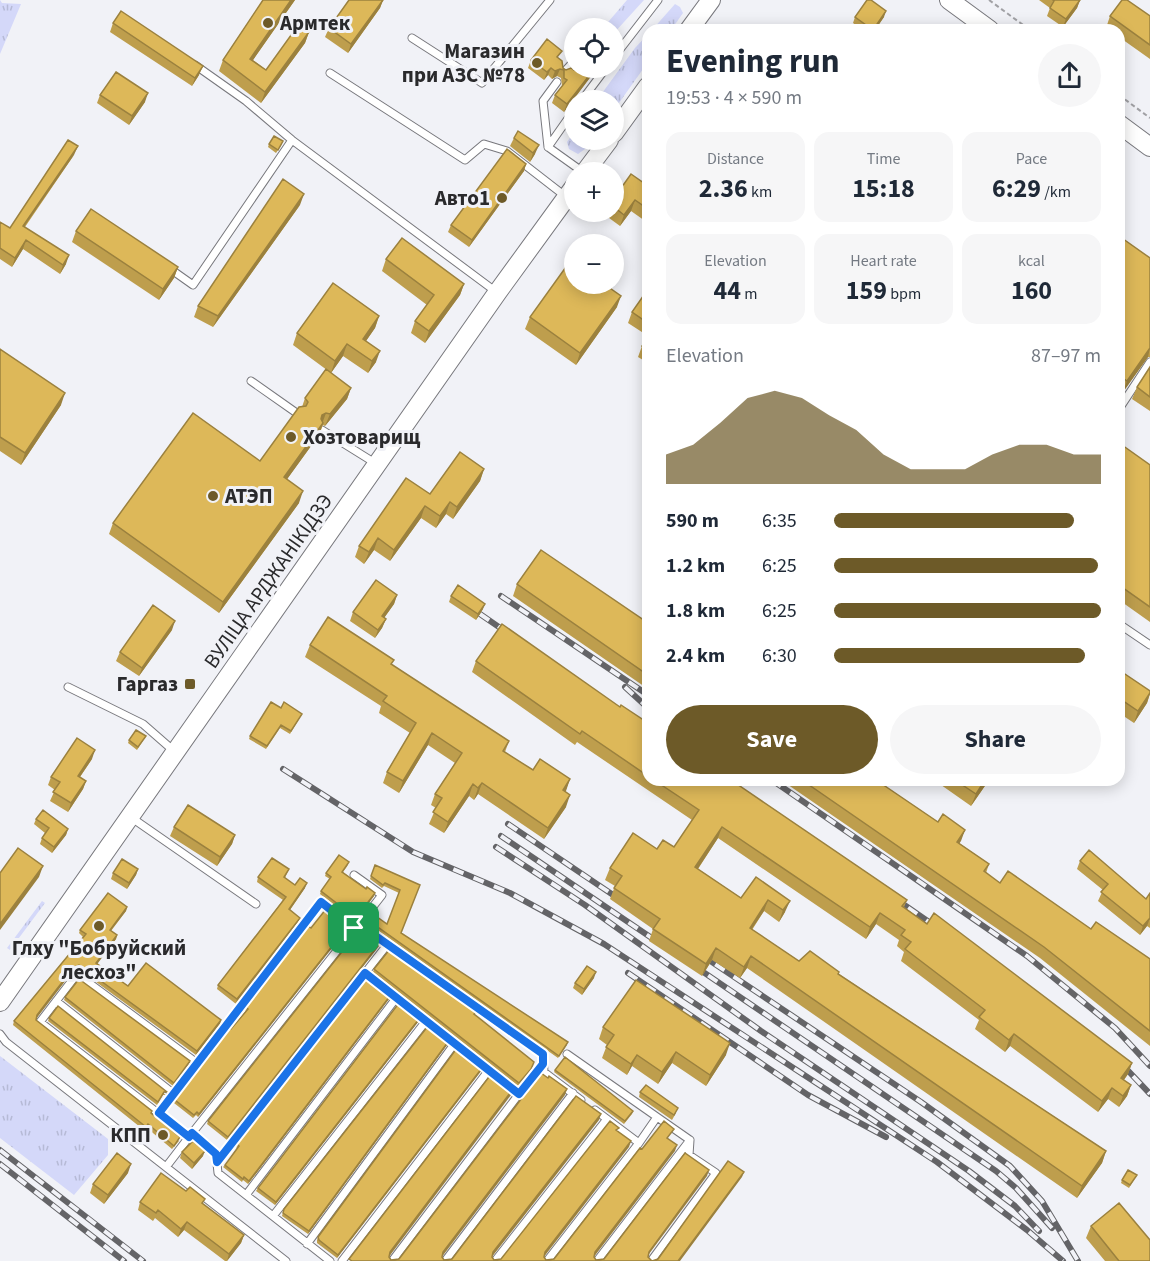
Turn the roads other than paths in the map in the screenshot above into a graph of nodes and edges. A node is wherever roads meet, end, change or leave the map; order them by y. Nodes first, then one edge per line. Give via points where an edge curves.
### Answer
1 (550, 0) edge
2 (658, 0) edge
3 (711, 0) edge
4 (949, 0) edge
5 (693, 24) edge
6 (982, 24) edge
7 (412, 38) dead end
8 (624, 43) edge
9 (191, 62) edge
10 (330, 73) dead end
11 (557, 82) dead end
12 (642, 94) edge
13 (624, 119) edge
14 (564, 124) edge
15 (1125, 128) edge
16 (292, 140) junction
17 (1149, 145) edge
18 (548, 147) junction
19 (601, 150) edge
20 (570, 162) edge
21 (592, 162) edge
22 (564, 188) edge
23 (564, 202) edge
24 (166, 266) edge
25 (497, 293) junction
26 (1150, 362) edge
27 (251, 381) dead end
28 (1125, 400) edge
29 (298, 414) edge
30 (322, 430) edge
31 (377, 464) junction
32 (1125, 628) edge
33 (1150, 645) edge
34 (68, 687) dead end
35 (175, 752) junction
36 (130, 817) junction
37 (354, 875) dead end
38 (256, 904) dead end
39 (357, 927) junction
40 (387, 945) junction
41 (365, 973) junction
42 (397, 998) junction
43 (56, 1001) junction
44 (0, 1002) edge
45 (426, 1021) junction
46 (0, 1034) edge
47 (455, 1043) junction
48 (567, 1054) dead end
49 (197, 1063) junction
50 (543, 1064) junction
51 (489, 1070) junction
52 (573, 1093) junction
53 (174, 1094) junction
54 (519, 1094) junction
55 (159, 1113) junction
56 (657, 1117) junction
57 (607, 1119) junction
58 (191, 1135) junction
59 (690, 1140) junction
60 (639, 1143) junction
61 (217, 1162) junction
62 (166, 1167) junction
63 (246, 1195) junction
64 (273, 1216) junction
65 (307, 1244) junction
66 (286, 1261) edge
67 (330, 1261) edge
68 (342, 1261) edge
69 (392, 1261) edge
70 (445, 1261) edge
71 (495, 1261) edge
72 (547, 1261) edge
73 (597, 1261) edge
74 (651, 1261) edge

1 - 7 lane via 482,83
2 - 8 lane
3 - 5 main road
4 - 6 main road
9 - 16 lane
10 - 22 lane via 465,160 484,144 507,151
11 - 18 lane via 543,101
12 - 13 main road
14 - 18 lane
15 - 17 main road
16 - 24 lane via 193,285
16 - 25 lane
18 - 20 lane
19 - 21 main road
23 - 25 main road, ВУЛІЦА АРДЖАНІКІДЗЭ
25 - 31 main road, ВУЛІЦА АРДЖАНІКІДЗЭ
26 - 28 lane
27 - 29 lane
30 - 31 lane
31 - 35 main road, ВУЛІЦА АРДЖАНІКІДЗЭ
32 - 33 lane
34 - 35 lane via 143,724
35 - 36 main road, ВУЛІЦА АРДЖАНІКІДЗЭ
36 - 38 lane
36 - 44 main road, ВУЛІЦА АРДЖАНІКІДЗЭ
37 - 39 lane via 382,895
39 - 40 lane
39 - 49 lane via 321,902
39 - 58 lane
40 - 41 lane
40 - 50 lane via 543,1054
41 - 42 lane
41 - 61 lane
42 - 45 lane
42 - 63 lane
43 - 49 lane via 77,974
43 - 53 lane
43 - 55 lane via 40,1022
45 - 47 lane
45 - 64 lane
46 - 62 lane
47 - 51 lane
47 - 65 lane
48 - 56 lane
49 - 53 lane
50 - 52 lane via 544,1072
50 - 54 lane
51 - 54 lane
51 - 68 lane
52 - 57 lane
52 - 70 lane
53 - 55 lane
54 - 69 lane
55 - 58 lane
56 - 59 lane
56 - 60 lane
57 - 60 lane
57 - 71 lane
58 - 61 lane via 216,1154
58 - 62 lane
59 - 73 lane
59 - 74 lane via 689,1155 716,1173
60 - 72 lane
61 - 63 lane via 218,1173
62 - 66 lane
63 - 64 lane
64 - 65 lane
65 - 67 lane

